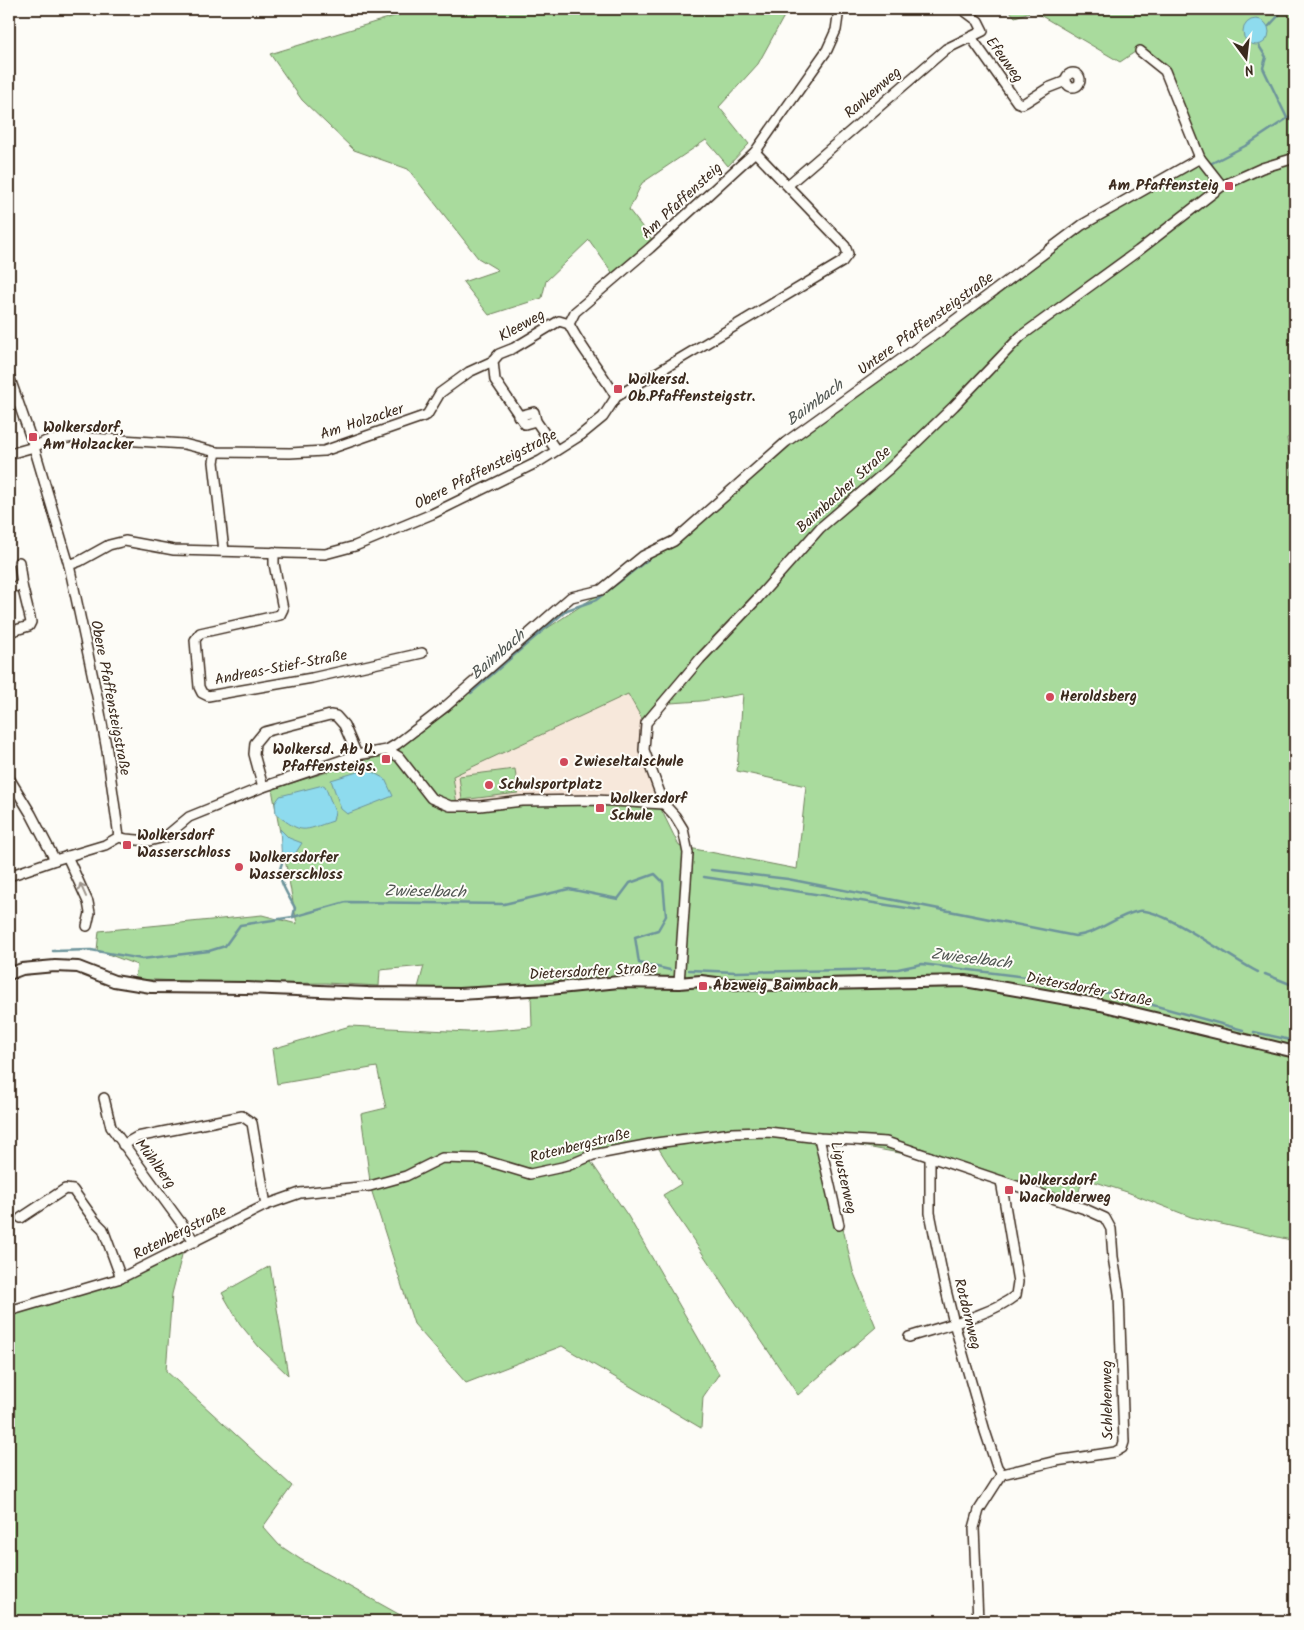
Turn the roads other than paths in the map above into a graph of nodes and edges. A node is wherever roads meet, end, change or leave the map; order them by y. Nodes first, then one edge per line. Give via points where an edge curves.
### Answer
1 (839, 9) edge
2 (962, 9) edge
3 (971, 37) junction
4 (1140, 51) dead end
5 (1066, 82) dead end
6 (754, 152) junction
7 (1200, 158) junction
8 (1295, 158) edge
9 (788, 185) junction
10 (1222, 186) junction
11 (569, 324) junction
12 (493, 361) junction
13 (9, 376) edge
14 (616, 397) junction
15 (34, 447) junction
16 (556, 450) junction
17 (216, 452) junction
18 (9, 454) edge
19 (224, 551) junction
20 (274, 552) junction
21 (20, 562) dead end
22 (70, 565) junction
23 (22, 585) junction
24 (9, 588) edge
25 (9, 632) edge
26 (422, 653) dead end
27 (387, 750) junction
28 (356, 755) junction
29 (9, 778) edge
30 (263, 787) junction
31 (664, 804) junction
32 (119, 837) junction
33 (67, 856) junction
34 (55, 860) junction
35 (9, 876) edge
36 (87, 926) dead end
37 (9, 974) edge
38 (679, 983) junction
39 (1295, 1052) edge
40 (104, 1098) dead end
41 (819, 1138) junction
42 (123, 1145) junction
43 (930, 1157) junction
44 (1001, 1181) junction
45 (266, 1205) junction
46 (21, 1218) dead end
47 (839, 1225) dead end
48 (1111, 1228) joint
49 (196, 1242) junction
50 (122, 1278) junction
51 (9, 1311) edge
52 (954, 1323) junction
53 (909, 1337) dead end
54 (1002, 1474) junction
55 (978, 1621) edge

1 - 6 street, Am Pfaffensteig via 836,30 827,50
2 - 3 street, Rankenweg via 983,30
3 - 5 street, Efeuweg via 1017,102 1022,104 1048,88
3 - 9 street, Rankenweg via 946,49
4 - 7 street via 1165,71
6 - 9 street, Obere Pfaffensteigstraße
6 - 11 street, Am Pfaffensteig via 575,312
7 - 10 street
7 - 27 street, Untere Pfaffensteigstraße via 1082,225 786,442 674,541 643,556 601,590 571,597 445,707
8 - 10 street, Baimbacher Straße
9 - 14 street, Obere Pfaffensteigstraße via 845,246 848,254 842,262
10 - 31 street, Baimbacher Straße via 1021,336 890,468 820,528 700,659 646,723 644,750
11 - 12 street, Kleeweg via 558,321 499,354
11 - 14 street
12 - 16 street, Kleeweg via 495,380 518,416 525,424 536,420
12 - 17 street, Am Holzacker via 469,372 440,393 428,415 362,438 324,450
13 - 15 street, Obere Pfaffensteigstraße
14 - 16 street, Obere Pfaffensteigstraße via 603,417
15 - 17 street, Am Holzacker via 46,441 75,437 184,444
15 - 18 street, Am Holzacker
15 - 22 street, Obere Pfaffensteigstraße
16 - 20 street, Obere Pfaffensteigstraße via 432,514 355,546 325,554
17 - 19 street via 214,462
19 - 20 street, Obere Pfaffensteigstraße
19 - 22 street, Obere Pfaffensteigstraße via 174,550 126,541 109,545
20 - 26 street, Andreas-Stief-Straße via 283,609 280,615 200,633 195,640 202,692 208,696 312,678
21 - 23 street
22 - 32 street, Obere Pfaffensteigstraße via 98,701
23 - 24 street
23 - 25 street via 31,622 29,626
27 - 28 street
27 - 31 street via 399,756 431,798 450,806 596,800
28 - 30 street
28 - 30 street via 344,725 336,716 264,732 255,743 254,754
29 - 34 street
30 - 32 street via 189,817 165,837 149,841
31 - 38 street, Baimbacher Straße via 683,829 688,853
32 - 33 street via 105,845
33 - 34 street
36 -> 33 street via 88,902
34 - 35 street
37 - 38 street, Dietersdorfer Straße via 22,969 78,967 114,981 151,987 386,994 459,994 619,982
38 - 39 street, Dietersdorfer Straße via 965,982 1102,1005
40 - 42 street, Mühlberg via 111,1127
41 - 43 street, Rotenbergstraße via 886,1142
41 - 45 street, Rotenbergstraße via 768,1132 732,1133 594,1155 567,1166 530,1174 480,1159 442,1158 406,1176 370,1186 300,1193
41 - 47 street, Ligusterweg
42 - 45 street via 137,1137 242,1116 252,1123
42 - 49 street, Mühlberg
43 - 44 street, Rotenbergstraße
43 - 52 street, Rotdornweg via 930,1213
44 - 48 street, Rotenbergstraße via 1085,1209 1105,1218
44 - 52 street via 1018,1282 1016,1295 1005,1304
45 - 49 street, Rotenbergstraße
46 - 50 street via 66,1189 73,1190 103,1229
48 - 54 street, Schlehenweg via 1119,1294 1122,1448
49 - 50 street, Rotenbergstraße
50 - 51 street, Rotenbergstraße
52 - 53 street
52 - 54 street, Rotdornweg via 985,1431
54 - 55 street via 979,1510 974,1528

